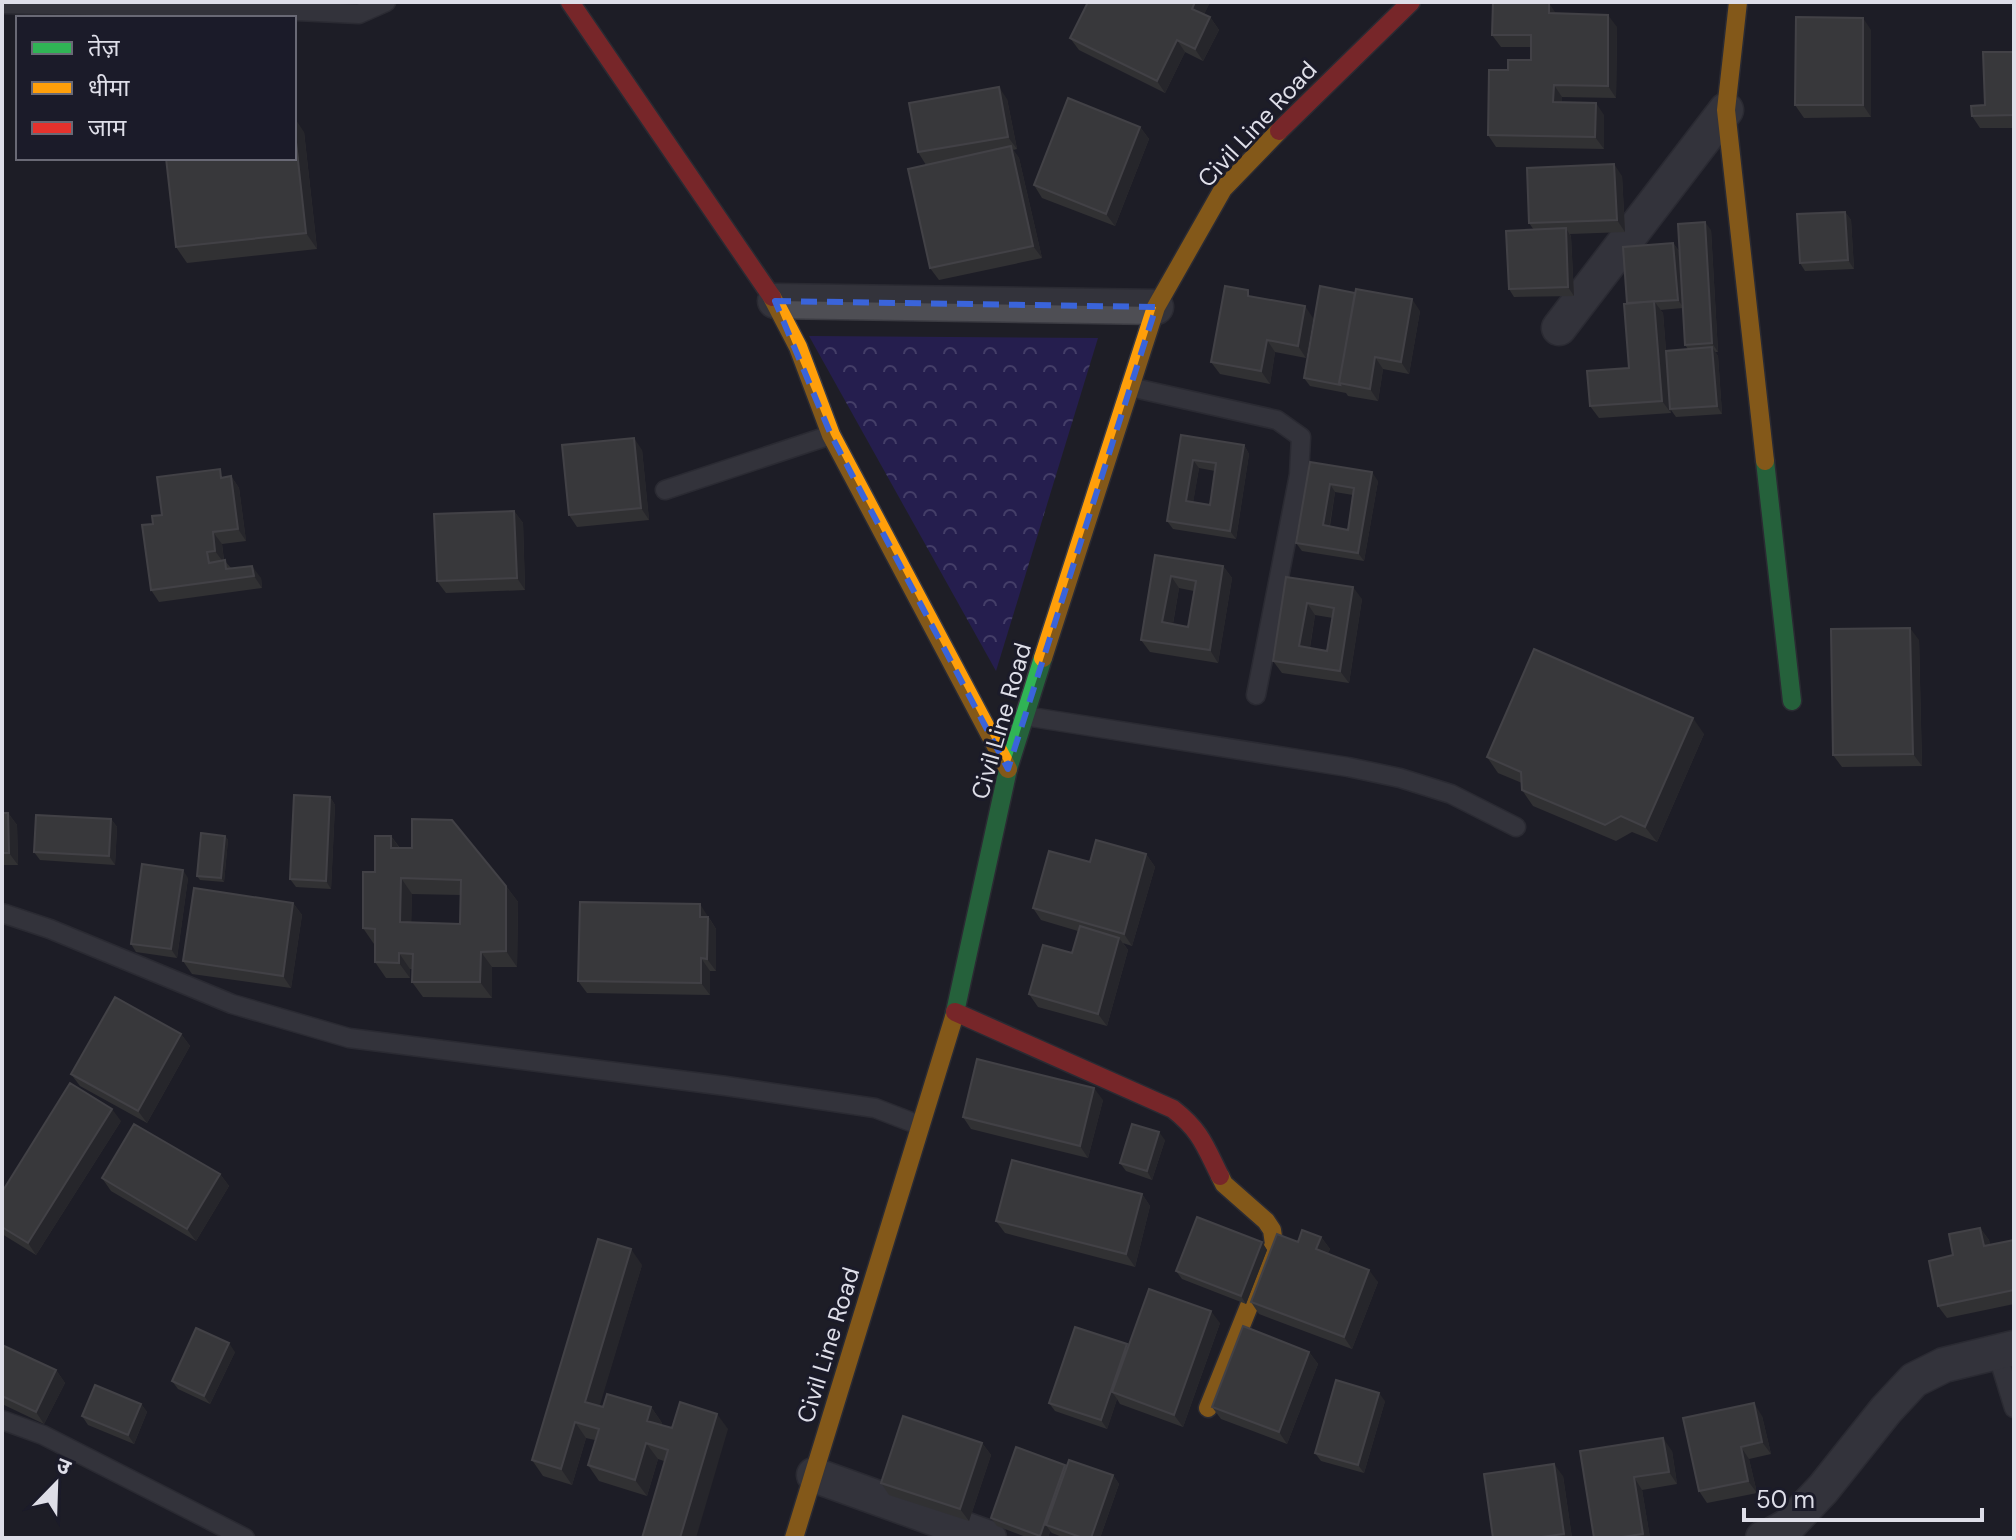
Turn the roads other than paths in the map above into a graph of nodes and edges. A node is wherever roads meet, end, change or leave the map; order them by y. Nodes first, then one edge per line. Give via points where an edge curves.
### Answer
1 (386, 2) edge
2 (570, 2) edge
3 (1411, 2) edge
4 (1738, 2) edge
5 (2, 4) edge
6 (1726, 110) junction
7 (775, 301) junction
8 (1156, 307) junction
9 (1559, 328) dead end
10 (1130, 387) junction
11 (831, 435) junction
12 (665, 490) dead end
13 (1256, 695) dead end
14 (1792, 701) dead end
15 (1025, 716) junction
16 (1008, 769) junction
17 (1516, 827) dead end
18 (2, 913) edge
19 (955, 1012) junction
20 (919, 1125) junction
21 (2005, 1351) edge
22 (1208, 1408) dead end
23 (2014, 1408) edge
24 (2, 1420) edge
25 (814, 1475) junction
26 (245, 1538) edge
27 (794, 1538) edge
28 (989, 1538) edge
29 (1763, 1538) edge

1 - 5 lane via 359,14
2 - 7 street
3 - 8 street, Civil Line Road via 1223,189
4 - 6 street
6 - 9 street
6 - 14 street
7 - 8 street
7 - 11 street
8 - 10 street, Civil Line Road
10 - 13 lane via 1277,420 1301,437 1299,475
10 - 15 street, Civil Line Road
11 - 12 lane
11 - 16 street
15 - 16 street, Civil Line Road
15 - 17 lane via 1400,778 1451,794
16 - 19 street, Civil Line Road
18 - 20 lane via 232,1004 349,1038 875,1108
19 - 20 street, Civil Line Road
19 - 22 street via 1173,1109 1200,1135 1224,1184 1272,1230 1274,1244
20 - 25 street, Civil Line Road
21 - 23 lane
21 - 29 street via 1944,1365 1914,1380 1788,1526
24 - 26 lane via 43,1435
25 - 27 street, Civil Line Road
25 - 28 street

